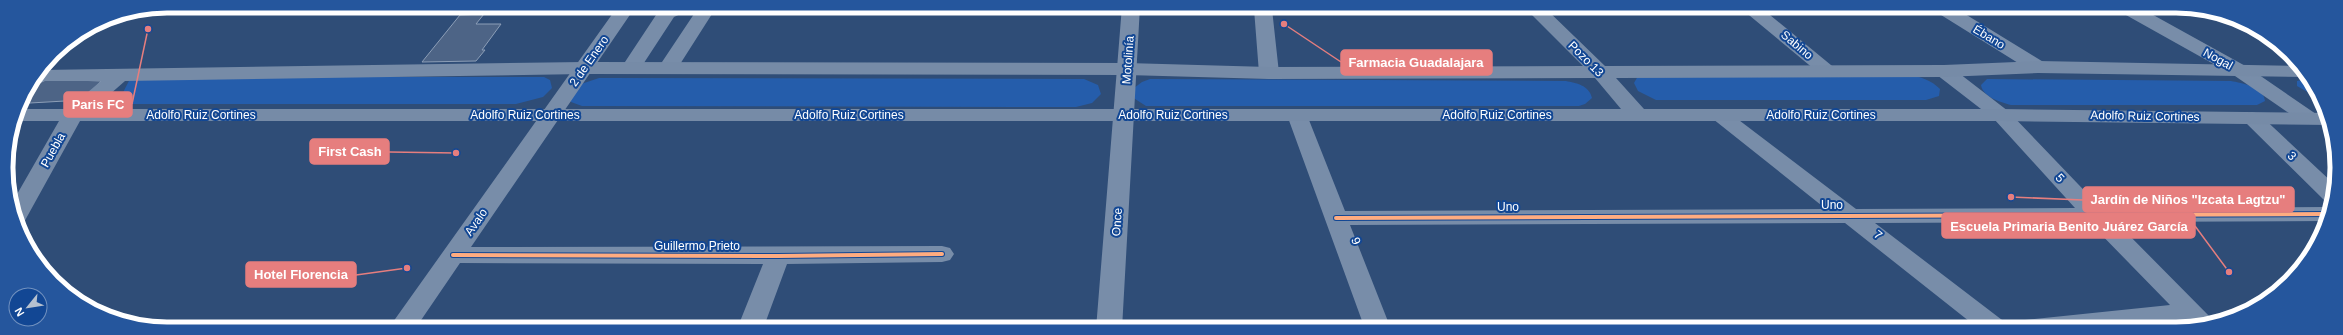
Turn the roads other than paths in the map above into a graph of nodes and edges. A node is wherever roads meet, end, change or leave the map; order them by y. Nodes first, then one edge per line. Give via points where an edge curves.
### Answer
1 (622, 13) edge
2 (667, 13) edge
3 (703, 13) edge
4 (1131, 13) edge
5 (1263, 13) edge
6 (1539, 13) edge
7 (1757, 13) edge
8 (1766, 13) edge
9 (1950, 13) edge
10 (2136, 13) edge
11 (1773, 25) junction
12 (2038, 67) junction
13 (584, 68) junction
14 (631, 68) junction
15 (668, 68) junction
16 (1127, 69) junction
17 (1827, 70) junction
18 (1944, 71) junction
19 (1600, 72) junction
20 (2242, 72) junction
21 (2297, 72) edge
22 (1269, 73) junction
23 (120, 75) junction
24 (43, 76) edge
25 (22, 115) edge
26 (73, 115) junction
27 (550, 115) junction
28 (1124, 115) junction
29 (1297, 115) junction
30 (1638, 115) junction
31 (1720, 115) junction
32 (2001, 115) junction
33 (2252, 118) junction
34 (2319, 118) edge
35 (2328, 191) edge
36 (19, 210) edge
37 (2094, 214) junction
38 (2323, 214) edge
39 (1852, 215) junction
40 (1336, 218) junction
41 (942, 254) dead end
42 (453, 255) junction
43 (778, 256) junction
44 (2198, 318) edge
45 (406, 322) edge
46 (753, 322) edge
47 (1109, 322) edge
48 (1375, 322) edge
49 (1988, 322) edge
50 (2135, 322) edge

1 - 13 street, 2 de Enero
2 - 14 street
3 - 15 street
4 - 16 street, Motolinía
5 - 22 street
6 - 19 main road, Pozo 13
7 - 11 street, Sabino
8 - 11 street
9 - 12 street, Ébano
10 - 20 street, Nogal
11 - 17 street, Sabino
12 - 18 main road
12 - 20 main road
13 - 14 main road
13 - 23 main road
13 - 27 street, 2 de Enero
14 - 15 main road
15 - 16 main road
16 - 22 main road
16 - 28 street, Motolinía
17 - 18 main road
17 - 19 main road
18 - 32 street, 5
19 - 22 main road
19 - 30 main road, Pozo 13
20 - 21 main road
20 - 34 street, Nogal
23 - 24 main road
23 - 26 main road, Puebla
25 - 26 main road, Adolfo Ruiz Cortines
26 - 27 main road, Adolfo Ruiz Cortines
26 - 36 main road, Puebla
27 - 28 main road, Adolfo Ruiz Cortines
27 - 42 street, Avalo
28 - 29 main road, Adolfo Ruiz Cortines
28 - 47 street, Once
29 - 30 main road, Adolfo Ruiz Cortines
29 - 40 street, 9
30 - 31 main road, Adolfo Ruiz Cortines
31 - 32 main road, Adolfo Ruiz Cortines
31 - 39 street, 7
32 - 33 main road, Adolfo Ruiz Cortines
32 - 37 street, 5
33 - 34 main road, Adolfo Ruiz Cortines
33 - 35 street, 3
37 - 38 street, Uno
37 - 39 street, Uno
37 - 44 street, 5
39 - 40 street, Uno
39 - 49 street, 7
40 - 48 street, 9
41 - 43 street, Guillermo Prieto
42 - 43 street, Guillermo Prieto
42 - 45 street, Avalo
43 - 46 street
44 - 50 street

